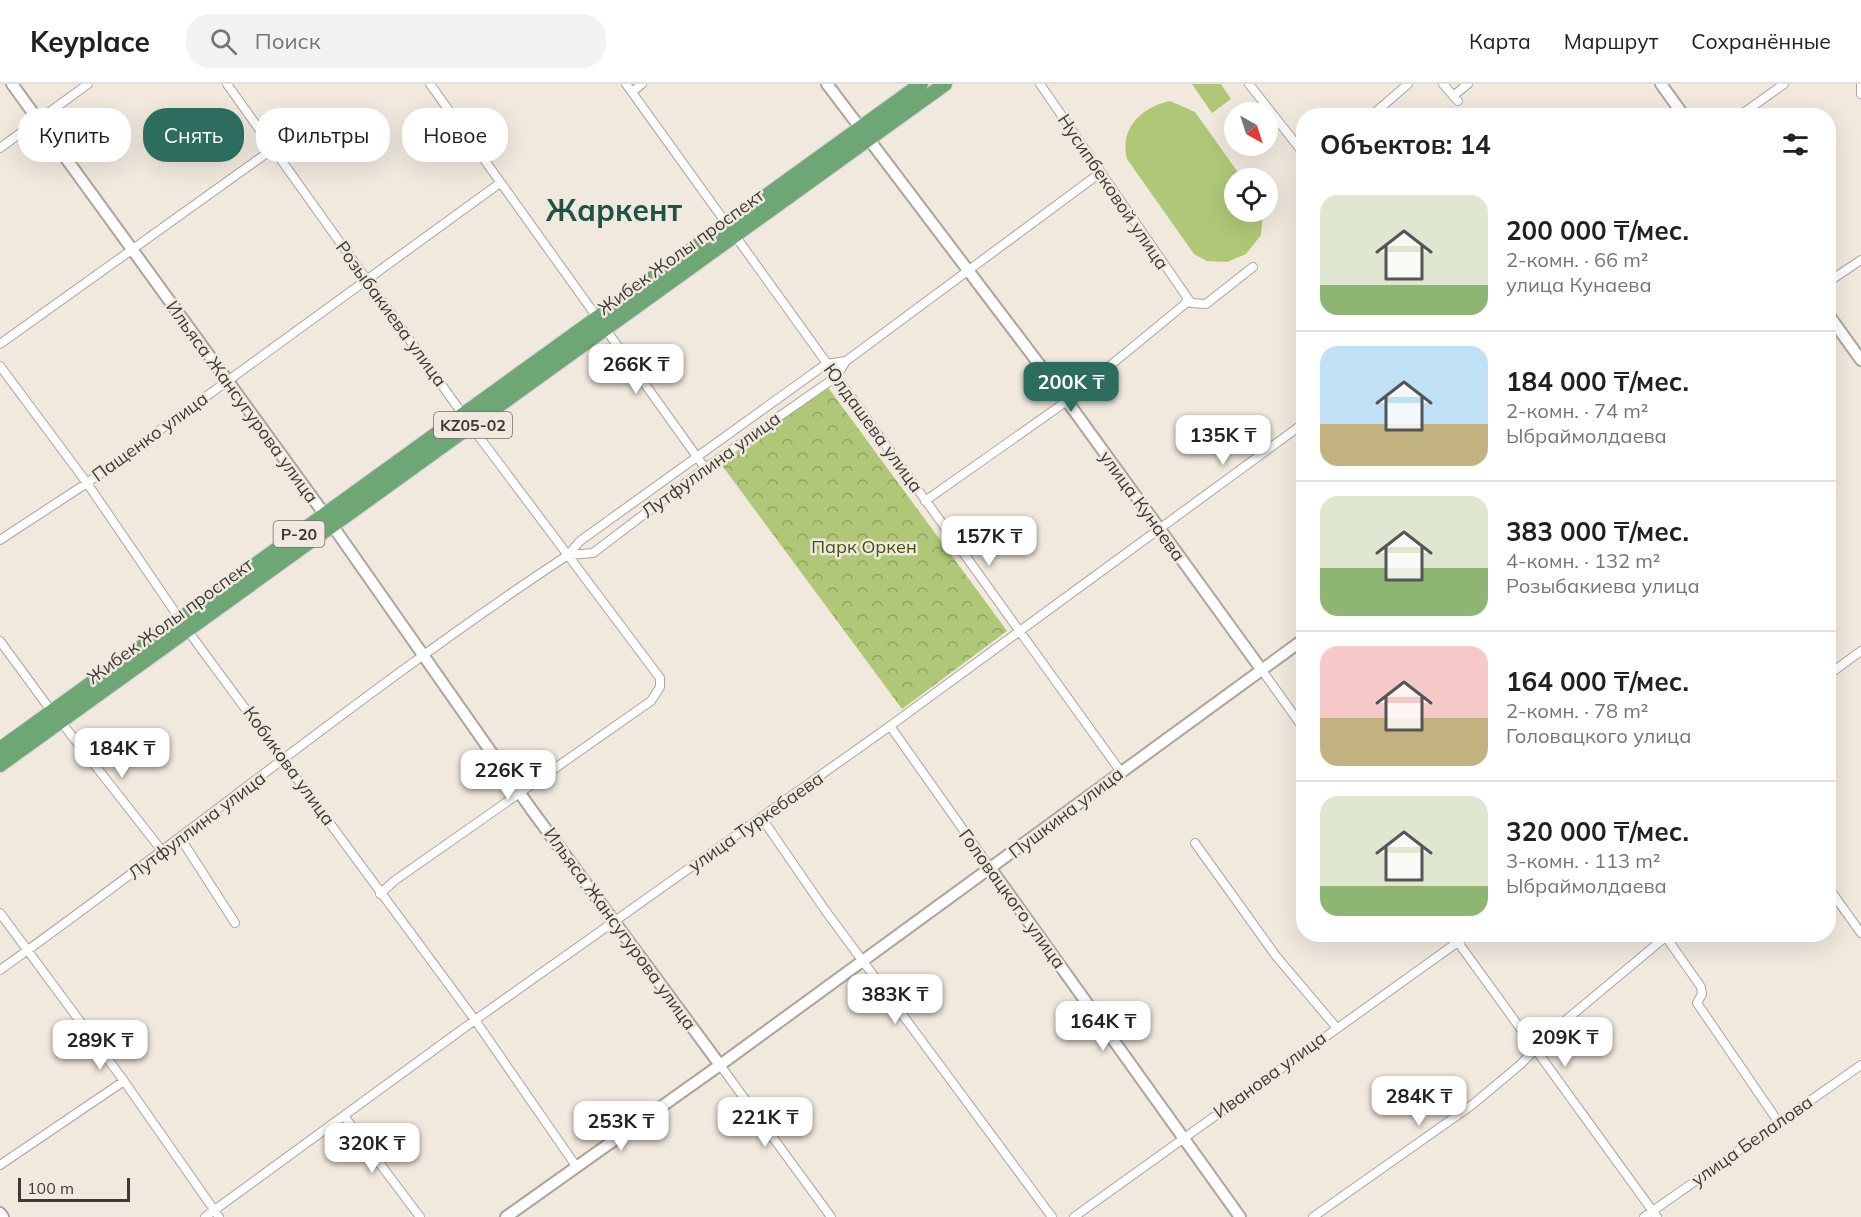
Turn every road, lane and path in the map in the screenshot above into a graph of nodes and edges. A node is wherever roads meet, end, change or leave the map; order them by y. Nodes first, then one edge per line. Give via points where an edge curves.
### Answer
1 (12, 84) edge
2 (88, 84) edge
3 (227, 84) edge
4 (430, 84) edge
5 (626, 84) edge
6 (642, 84) edge
7 (827, 84) edge
8 (921, 84) edge
9 (945, 84) edge
10 (1040, 84) edge
11 (1249, 84) edge
12 (1408, 84) edge
13 (1443, 84) edge
14 (1468, 84) edge
15 (1661, 84) edge
16 (1784, 84) edge
17 (1861, 84) edge
18 (632, 92) junction
19 (1861, 94) edge
20 (29, 108) edge
21 (56, 108) edge
22 (1380, 108) edge
23 (1678, 108) edge
24 (1750, 108) edge
25 (256, 123) edge
26 (865, 133) junction
27 (18, 135) edge
28 (1296, 144) edge
29 (0, 148) edge
30 (256, 161) edge
31 (67, 162) edge
32 (284, 162) edge
33 (1100, 173) junction
34 (500, 183) junction
35 (731, 230) junction
36 (130, 250) junction
37 (1861, 260) edge
38 (1253, 267) dead end
39 (967, 270) junction
40 (1836, 277) edge
41 (365, 279) junction
42 (1187, 302) junction
43 (602, 323) junction
44 (1836, 325) edge
45 (0, 344) edge
46 (1861, 360) edge
47 (846, 361) junction
48 (826, 364) junction
49 (0, 366) edge
50 (836, 377) junction
51 (227, 381) junction
52 (1067, 401) junction
53 (467, 421) junction
54 (1296, 429) edge
55 (696, 457) junction
56 (705, 468) junction
57 (87, 483) junction
58 (926, 501) junction
59 (329, 521) junction
60 (1157, 529) junction
61 (0, 540) edge
62 (568, 555) junction
63 (185, 625) junction
64 (1020, 632) junction
65 (0, 641) edge
66 (1296, 645) edge
67 (1861, 651) edge
68 (422, 655) junction
69 (1261, 669) junction
70 (1836, 669) edge
71 (56, 717) junction
72 (1296, 718) edge
73 (890, 726) junction
74 (0, 749) edge
75 (286, 759) junction
76 (0, 765) edge
77 (1120, 772) junction
78 (521, 794) junction
79 (761, 817) junction
80 (181, 838) junction
81 (1195, 843) dead end
82 (163, 852) junction
83 (991, 869) junction
84 (380, 894) junction
85 (1836, 898) edge
86 (0, 913) edge
87 (615, 922) junction
88 (235, 923) dead end
89 (1861, 933) edge
90 (1458, 942) joint
91 (1660, 942) edge
92 (1671, 942) edge
93 (27, 951) junction
94 (863, 961) junction
95 (0, 970) edge
96 (475, 1020) junction
97 (1336, 1028) junction
98 (1535, 1048) junction
99 (720, 1065) junction
100 (1861, 1065) edge
101 (124, 1081) junction
102 (344, 1116) junction
103 (1779, 1123) junction
104 (1182, 1138) junction
105 (0, 1165) edge
106 (576, 1166) junction
107 (0, 1213) edge
108 (216, 1214) edge
109 (1655, 1214) edge
110 (3, 1217) edge
111 (205, 1217) edge
112 (420, 1217) edge
113 (506, 1217) edge
114 (831, 1217) edge
115 (1052, 1217) edge
116 (1074, 1217) edge
117 (1240, 1217) edge
118 (1313, 1217) edge
119 (1644, 1217) edge

1 - 20 main road, Ильяса Жансугурова улица
2 - 21 street
3 - 25 street, Розыбакиева улица
4 - 34 street
5 - 18 street, Юлдашева улица
6 - 18 street
7 - 26 main road, улица Кунаева
8 - 26 highway, Жибек Жолы проспект
9 - 26 highway, Жибек Жолы проспект
10 - 33 street, Нусипбековой улица
11 - 28 street
12 - 22 street
13 - 14 street via 1455,98
15 - 23 main road
16 - 24 street
17 - 19 street
18 - 35 street, Юлдашева улица
26 - 35 highway, Жибек Жолы проспект
26 - 39 main road, улица Кунаева
27 - 29 street
30 - 36 street
31 - 36 main road, Ильяса Жансугурова улица
32 - 41 street, Розыбакиева улица
33 - 39 street, Лутфуллина улица
33 - 42 street, Нусипбековой улица
34 - 41 street, Пащенко улица
34 - 43 street
35 - 43 highway, Жибек Жолы проспект
35 - 48 street, Юлдашева улица
36 - 45 street
36 - 51 main road, Ильяса Жансугурова улица
37 - 40 street
38 - 42 street via 1206,304
39 - 47 street, Лутфуллина улица
39 - 52 main road, улица Кунаева
41 - 51 street, Пащенко улица
41 - 53 street, Розыбакиева улица
42 - 52 street
43 - 53 highway, Жибек Жолы проспект / Р-20
43 - 55 street
44 - 46 main road
47 - 48 street, Лутфуллина улица
47 - 50 street, Лутфуллина улица
48 - 50 street, Юлдашева улица
48 - 55 street, Лутфуллина улица
49 - 57 street, Кобикова улица
50 - 56 street, Лутфуллина улица
50 - 58 street, Юлдашева улица
51 - 57 street, Пащенко улица
51 - 59 main road, Ильяса Жансугурова улица
52 - 58 street
52 - 60 main road, улица Кунаева
53 - 59 highway, Жибек Жолы проспект / Р-20
53 - 62 street, Розыбакиева улица
54 - 60 street, улица Туркебаева
55 - 56 street
55 - 62 street, Лутфуллина улица via 580,541
56 - 62 street, Лутфуллина улица via 593,553
57 - 61 street, Пащенко улица
57 - 63 street, Кобикова улица
58 - 64 street, Юлдашева улица
59 - 63 highway, Жибек Жолы проспект / Р-20
59 - 68 main road, Ильяса Жансугурова улица
60 - 64 street, улица Туркебаева
60 - 69 main road, улица Кунаева
62 - 68 street, Лутфуллина улица
62 - 78 street, Розыбакиева улица via 660,678 660,687 651,701
63 - 71 highway, Жибек Жолы проспект / Р-20
63 - 75 street, Кобикова улица
64 - 73 street, улица Туркебаева
64 - 77 street, Юлдашева улица
65 - 71 street
66 - 69 main road, Пушкина улица
67 - 70 street
68 - 75 street, Лутфуллина улица
68 - 78 main road, Ильяса Жансугурова улица
69 - 72 street, улица Кунаева
69 - 77 main road, Пушкина улица
71 - 74 highway, Жибек Жолы проспект / Р-20
71 - 76 highway, Жибек Жолы проспект
71 - 82 street
73 - 79 street, улица Туркебаева
73 - 83 street, Головацкого улица
75 - 80 street, Лутфуллина улица
75 - 84 street, Кобикова улица
77 - 83 main road, Пушкина улица
78 - 84 street
78 - 87 main road, Ильяса Жансугурова улица
79 - 87 street, улица Туркебаева
79 - 94 street
80 - 82 street, Лутфуллина улица
80 - 88 street
81 - 97 street via 1276,956
82 - 93 street, Лутфуллина улица
83 - 94 main road, Пушкина улица
83 - 104 main road, Головацкого улица
84 - 96 street, Кобикова улица
85 - 89 street
86 - 93 street
87 - 96 street, улица Туркебаева
87 - 99 main road, Ильяса Жансугурова улица
90 - 97 street, Иванова улица
90 - 98 street
91 - 98 street
92 - 103 street via 1701,987 1697,1003
93 - 95 street, Лутфуллина улица
93 - 101 street
94 - 99 main road, Пушкина улица
94 - 115 street
96 - 102 street, улица Туркебаева
96 - 106 street, Кобикова улица
97 - 104 street, Иванова улица
98 - 109 street
98 - 118 street via 1472,1105
99 - 106 main road, Пушкина улица
99 - 114 street, Ильяса Жансугурова улица
100 - 103 street, улица Белалова
101 - 105 street
101 - 108 street
102 - 108 street, улица Туркебаева
102 - 112 street
103 - 109 street, улица Белалова
104 - 116 street, Иванова улица
104 - 117 main road, Головацкого улица
106 - 113 main road, Пушкина улица
107 - 110 main road
108 - 111 street, улица Туркебаева
109 - 119 street, улица Белалова

